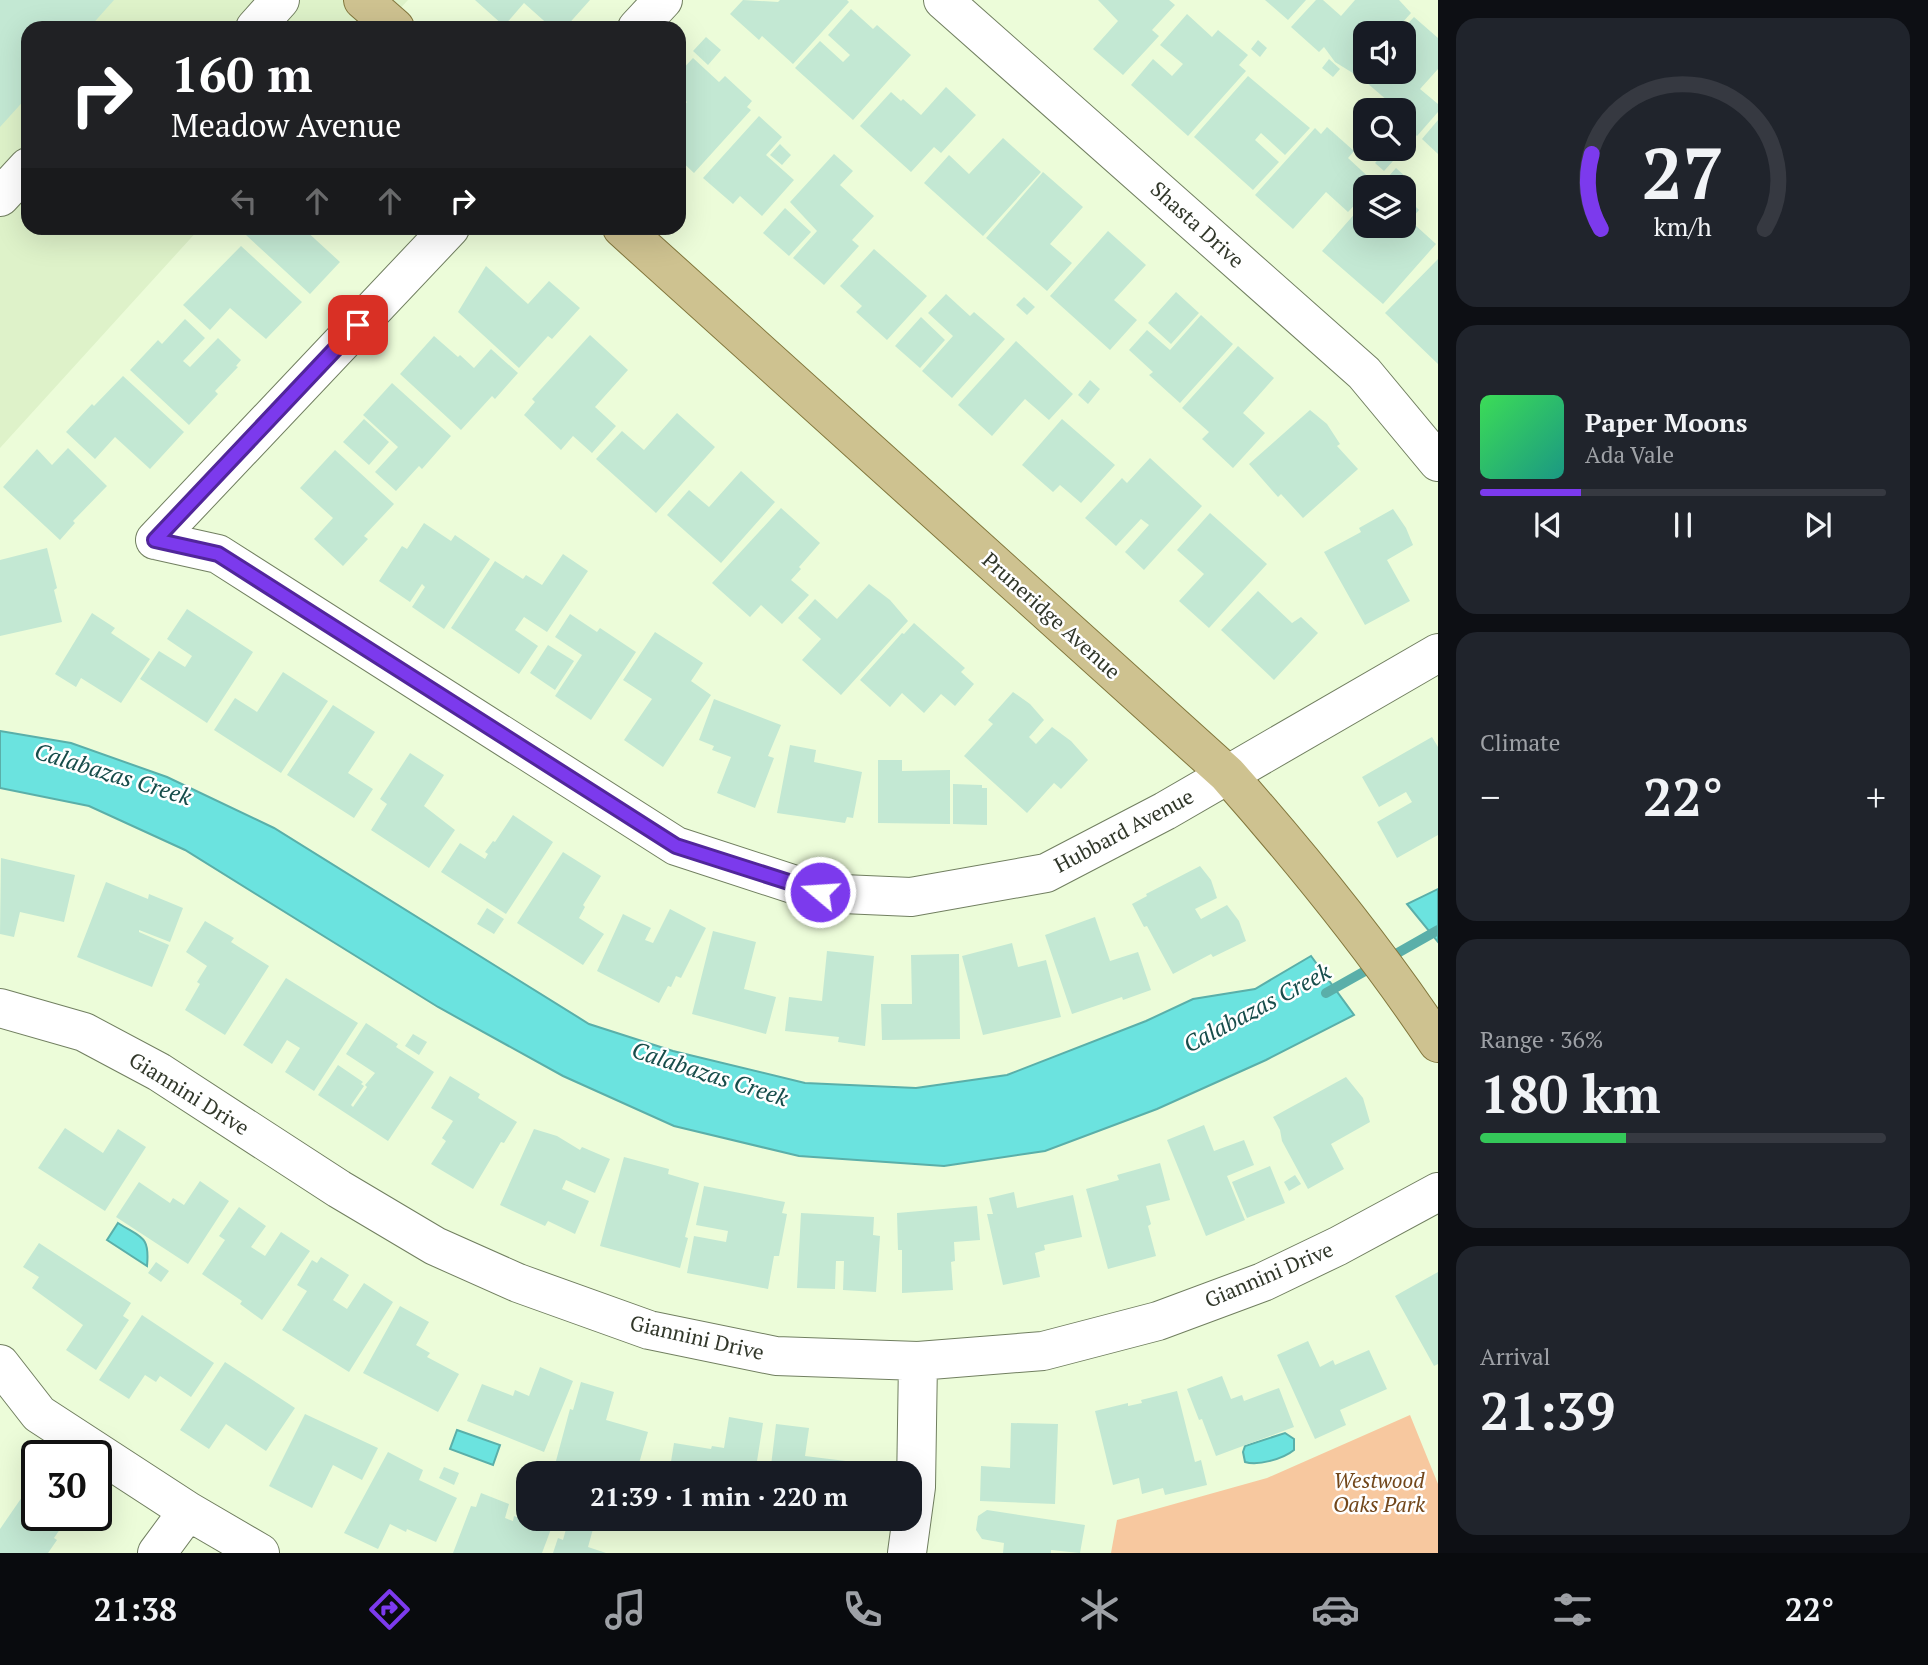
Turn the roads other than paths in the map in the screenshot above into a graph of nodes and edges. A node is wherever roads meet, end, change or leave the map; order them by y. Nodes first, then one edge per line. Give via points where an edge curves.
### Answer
1 (280, 0) edge
2 (363, 0) edge
3 (663, 0) edge
4 (943, 0) edge
5 (261, 21) edge
6 (387, 21) edge
7 (644, 21) edge
8 (21, 174) edge
9 (0, 197) edge
10 (443, 235) edge
11 (630, 235) edge
12 (1438, 463) edge
13 (1438, 653) edge
14 (1227, 774) junction
15 (2, 1018) edge
16 (1438, 1043) edge
17 (1438, 1192) edge
18 (918, 1362) junction
19 (0, 1364) edge
20 (188, 1511) junction
21 (157, 1553) edge
22 (260, 1553) edge
23 (906, 1553) edge

1 - 5 street
2 - 6 main road
3 - 7 street
4 - 12 street, Shasta Drive via 1364,373
8 - 9 street
10 - 14 street, Hubbard Avenue via 155,540 218,554 676,846 820,892 911,897 1046,873
11 - 14 main road, Pruneridge Avenue
13 - 14 street, Hubbard Avenue
14 - 16 main road, Pruneridge Avenue via 1299,855
15 - 18 street, Giannini Drive via 84,1032 159,1072 435,1246 518,1283 649,1330 776,1356
17 - 18 street, Giannini Drive via 1263,1282 1158,1321 1043,1351
18 - 23 street via 916,1487
19 - 20 street via 39,1413
20 - 21 street
20 - 22 street

